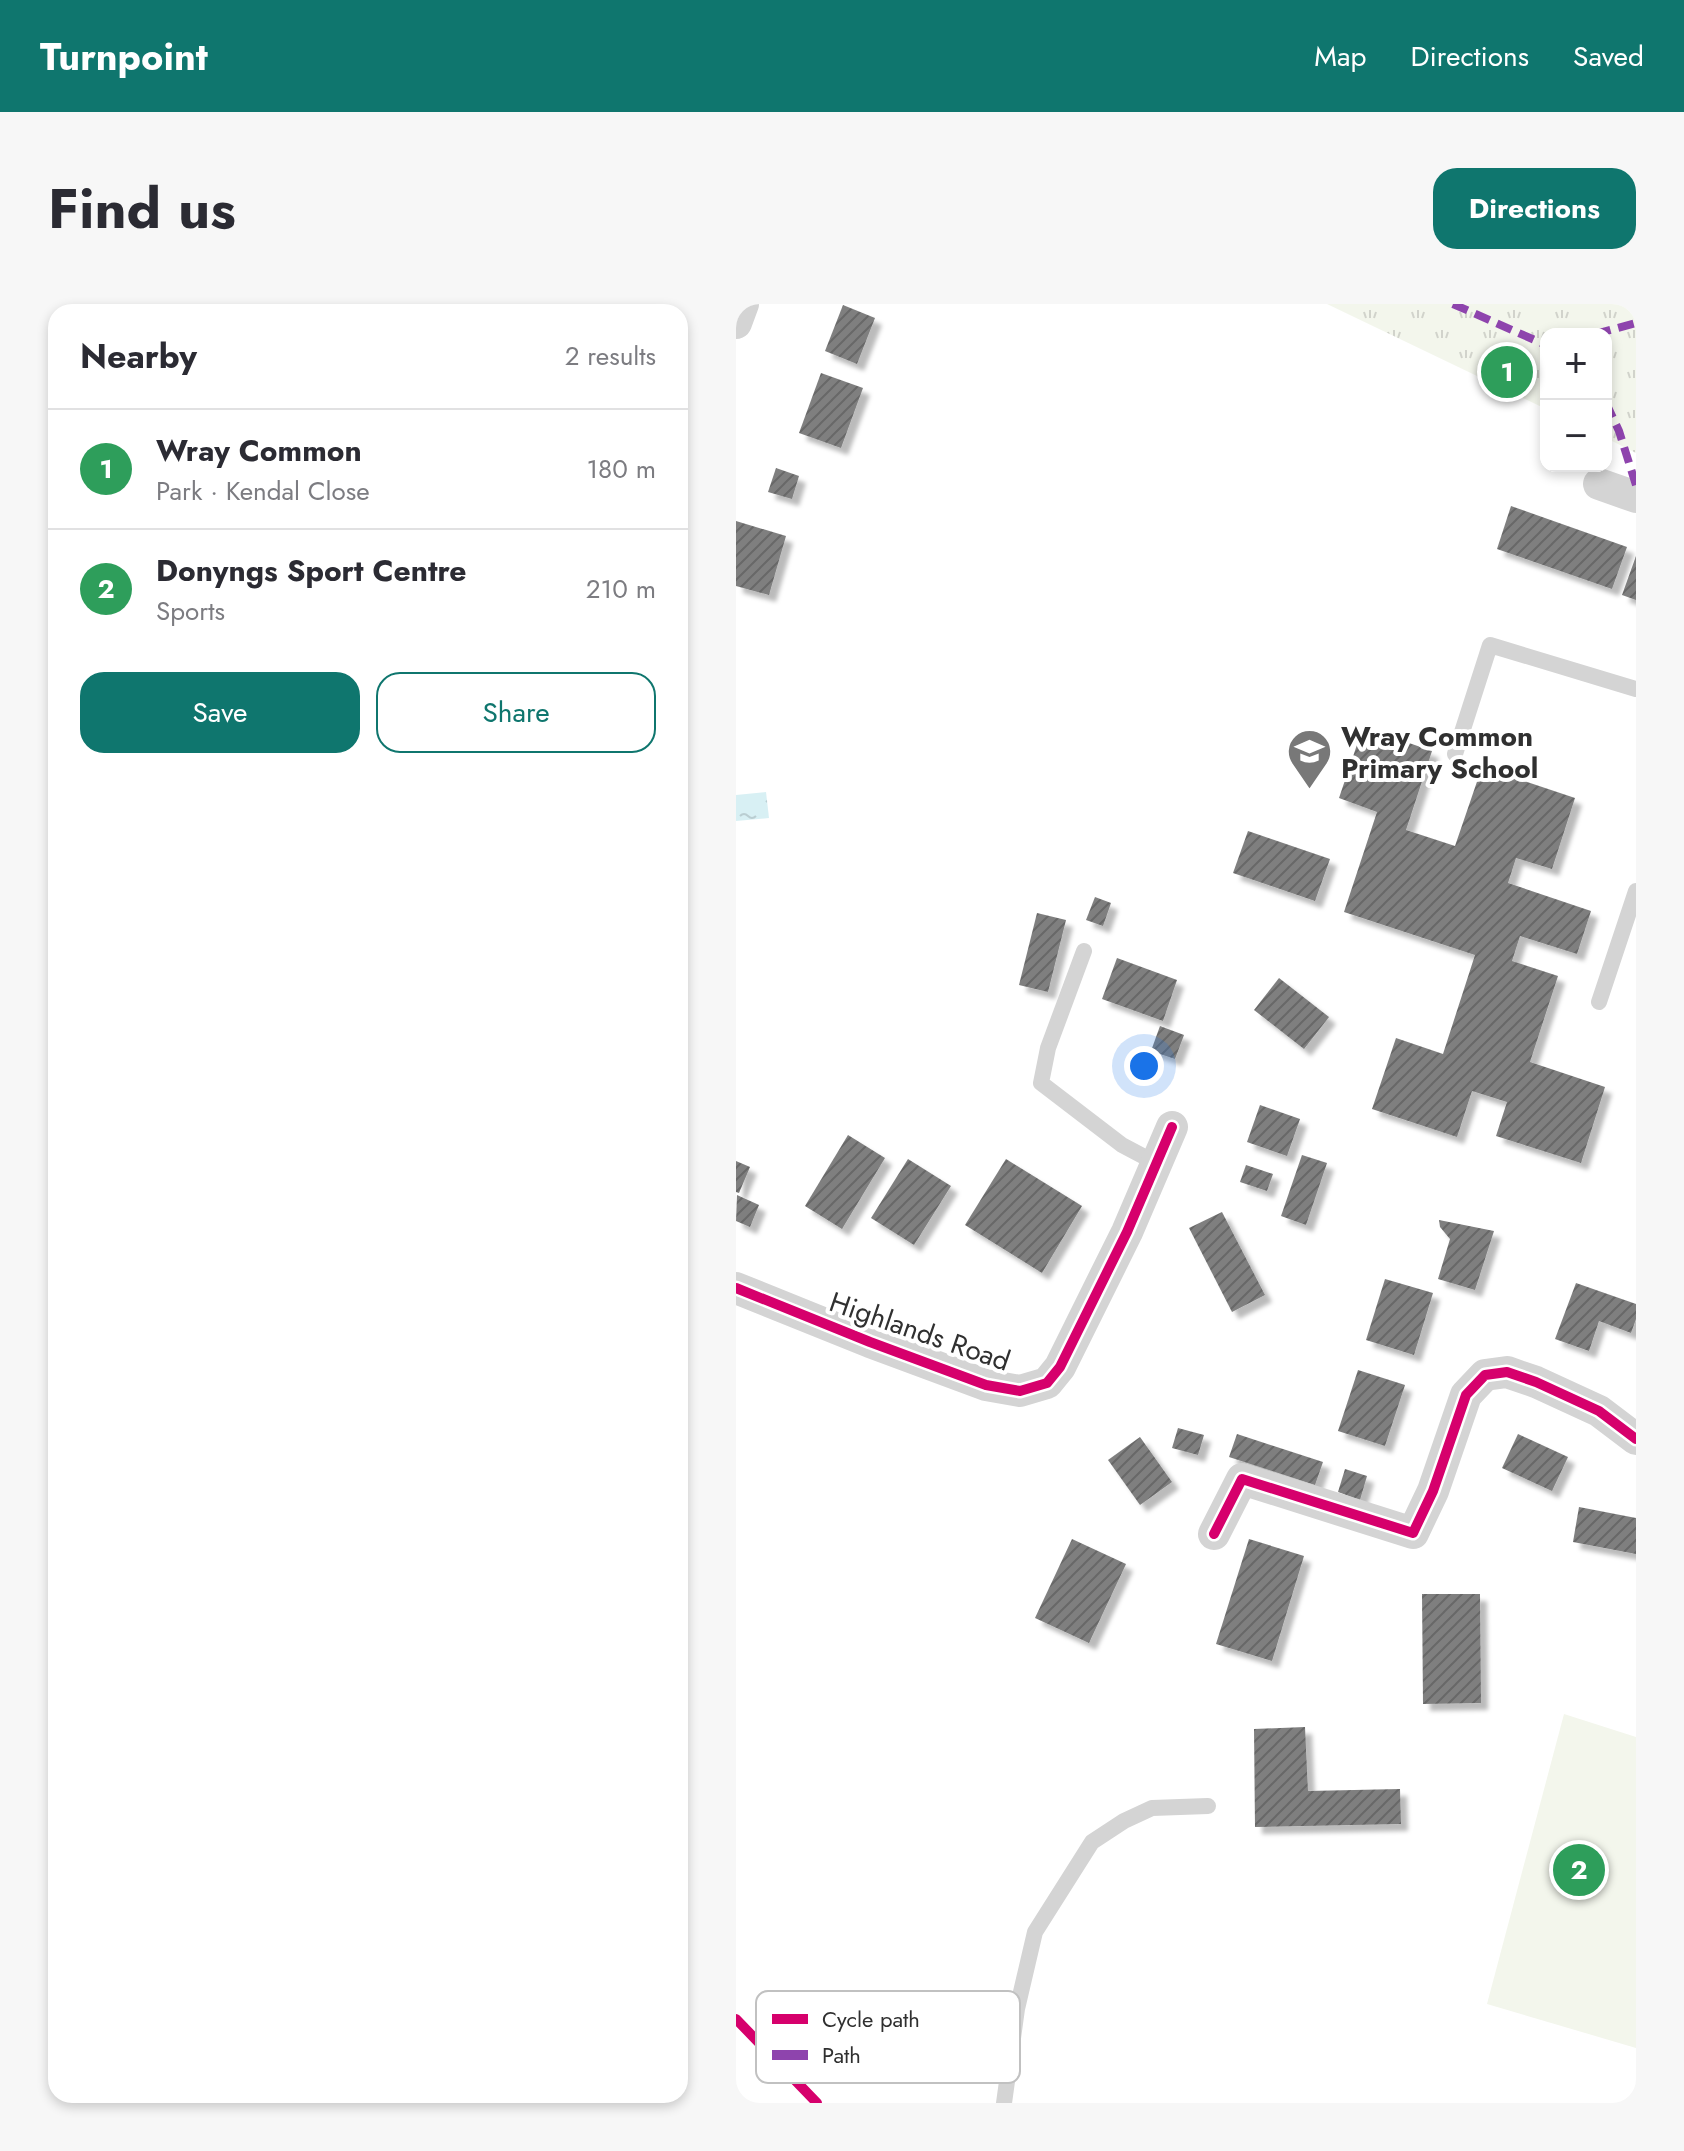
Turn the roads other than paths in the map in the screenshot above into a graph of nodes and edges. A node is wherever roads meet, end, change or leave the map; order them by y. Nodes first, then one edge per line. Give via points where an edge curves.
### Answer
1 (743, 304) edge
2 (736, 323) edge
3 (1599, 484) dead end
4 (1636, 497) edge
5 (1636, 689) edge
6 (1455, 754) dead end
7 (1636, 891) edge
8 (1084, 951) dead end
9 (1599, 1002) dead end
10 (1172, 1127) dead end
11 (1156, 1163) junction
12 (736, 1288) edge
13 (1636, 1439) edge
14 (1214, 1534) dead end
15 (1208, 1806) dead end
16 (1020, 1996) edge
17 (1007, 2083) edge
18 (1004, 2103) edge

1 - 2 street
3 - 4 street
5 - 6 lane via 1490,645
7 - 9 lane
8 - 11 lane via 1048,1048 1041,1083 1122,1145
10 - 11 street, Highlands Road
11 - 12 street, Highlands Road via 1127,1232 1047,1383 1020,1391 986,1385
13 - 14 street via 1599,1411 1536,1382 1507,1372 1485,1375 1466,1395 1413,1533 1242,1479
15 - 16 lane via 1152,1808 1092,1842 1035,1932
17 - 18 lane

